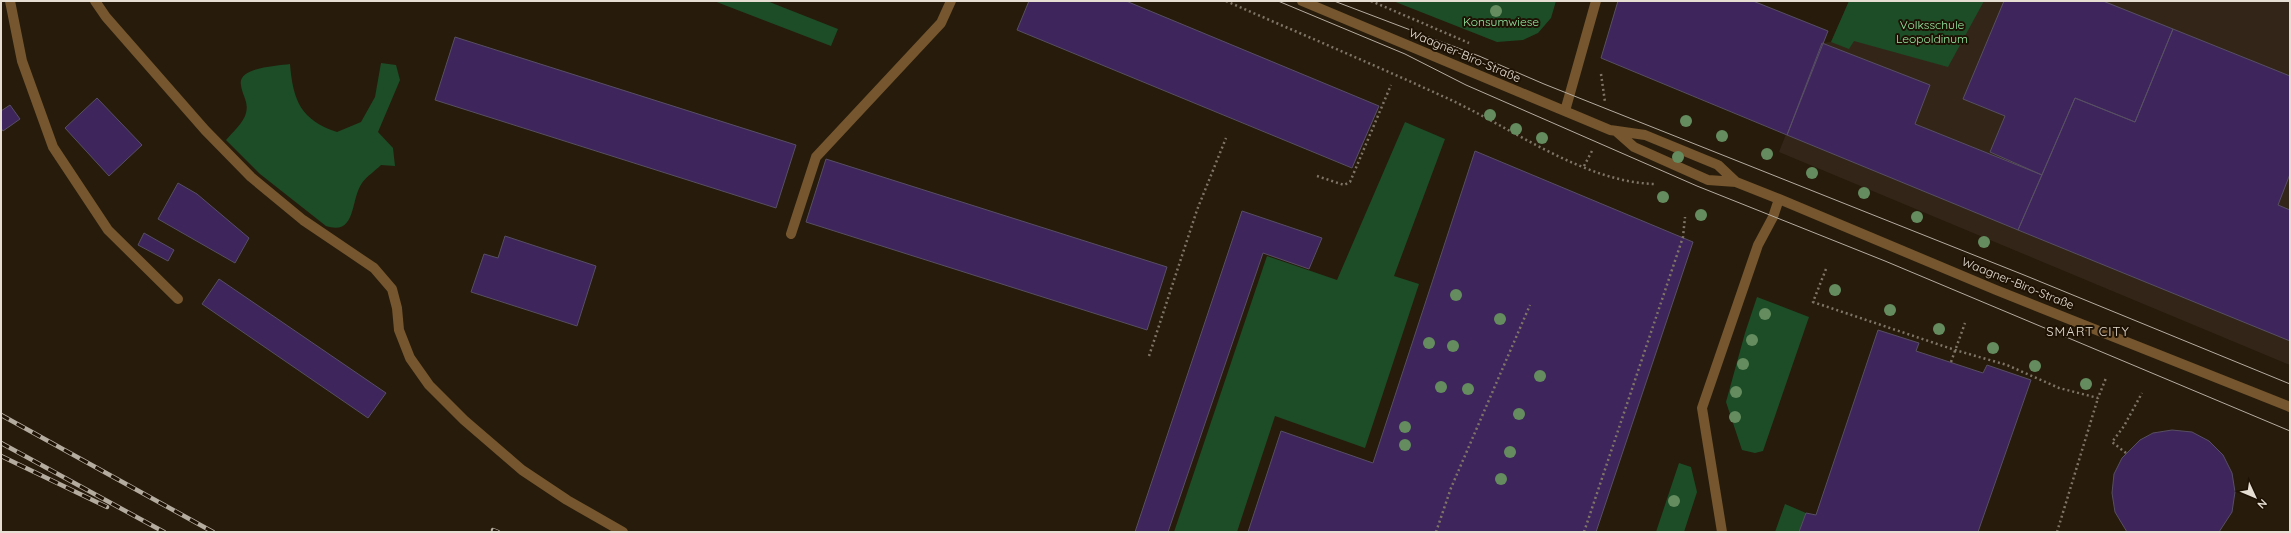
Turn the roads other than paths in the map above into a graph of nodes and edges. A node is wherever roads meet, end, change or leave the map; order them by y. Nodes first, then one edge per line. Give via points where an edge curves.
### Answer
1 (10, 1) edge
2 (95, 1) edge
3 (951, 1) edge
4 (1302, 1) edge
5 (1596, 1) edge
6 (1565, 111) junction
7 (1617, 132) junction
8 (1736, 182) junction
9 (1780, 199) junction
10 (791, 234) dead end
11 (178, 299) dead end
12 (2290, 407) edge
13 (623, 532) edge
14 (1722, 532) edge

1 - 11 street via 22,61 53,146 108,230
2 - 13 street via 106,17 205,130 251,177 303,220 374,268 392,289 399,330 410,358 429,385 464,420 522,470 567,500
3 - 10 street via 941,23 816,157
4 - 6 street, Waagner-Biro-Straße
5 - 6 street
6 - 7 street, Waagner-Biro-Straße
7 - 8 street, Waagner-Biro-Straße via 1634,147 1708,180
7 - 8 street, Waagner-Biro-Straße via 1645,135 1718,165
8 - 9 street, Waagner-Biro-Straße
9 - 12 street, Waagner-Biro-Straße via 1996,290
9 - 14 street via 1758,245 1702,408

